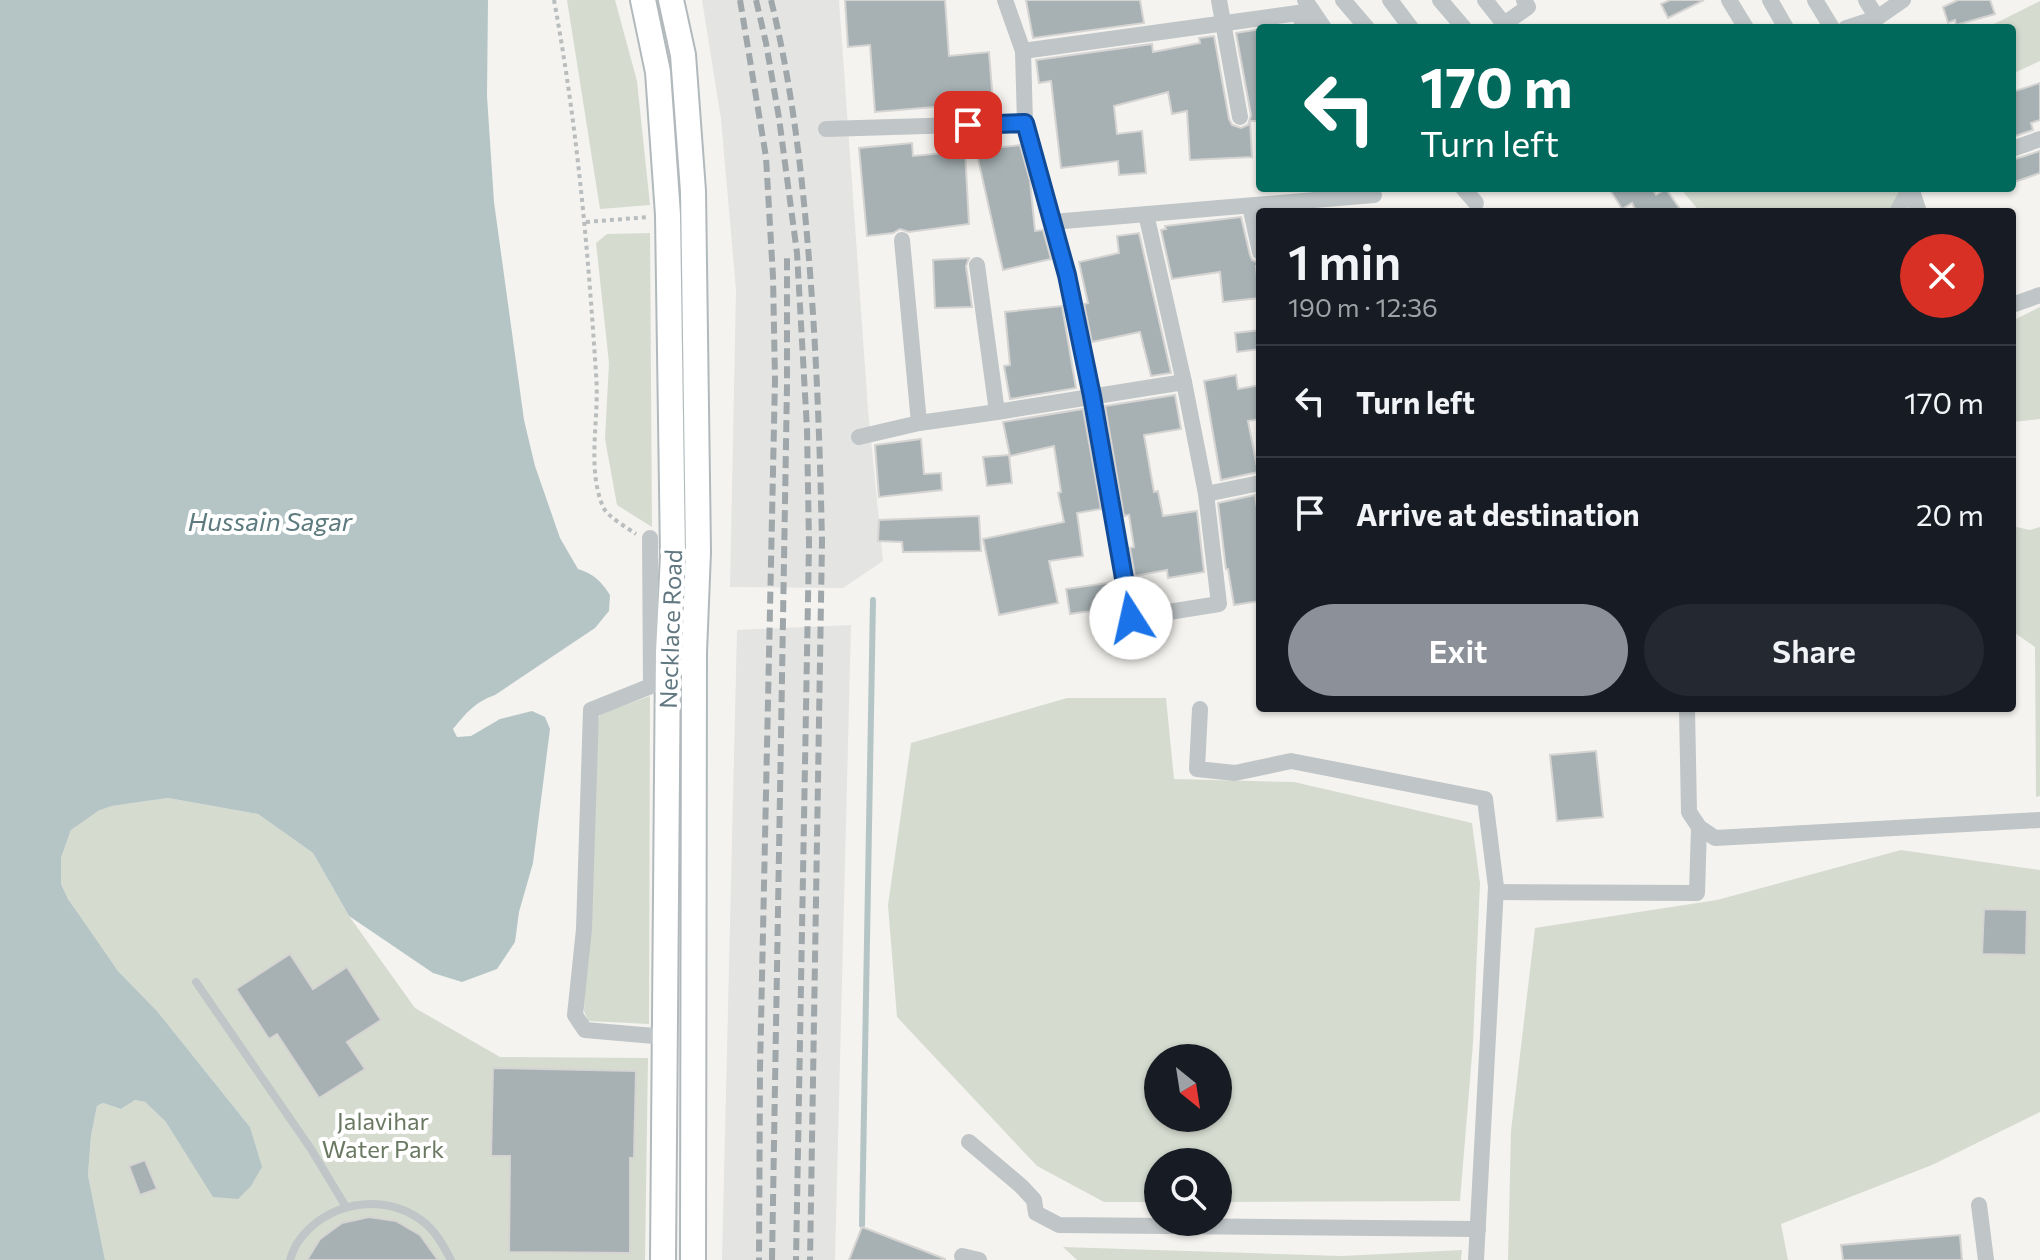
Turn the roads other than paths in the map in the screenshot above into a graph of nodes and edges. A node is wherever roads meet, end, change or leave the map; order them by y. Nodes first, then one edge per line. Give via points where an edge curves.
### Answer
1 (643, 0) edge
2 (671, 0) edge
3 (1005, 0) edge
4 (1219, 0) edge
5 (1343, 0) edge
6 (1390, 0) edge
7 (1440, 0) edge
8 (1485, 0) edge
9 (1524, 0) edge
10 (1729, 0) edge
11 (1770, 0) edge
12 (1815, 0) edge
13 (1866, 0) edge
14 (1903, 0) edge
15 (1300, 10) edge
16 (1877, 18) junction
17 (1224, 23) junction
18 (1319, 24) edge
19 (1364, 24) edge
20 (1408, 24) edge
21 (1461, 24) edge
22 (1744, 24) edge
23 (1784, 24) edge
24 (1830, 24) edge
25 (1858, 24) edge
26 (1023, 51) junction
27 (1240, 117) dead end
28 (1025, 123) junction
29 (826, 129) dead end
30 (2040, 139) edge
31 (2016, 148) edge
32 (1466, 192) edge
33 (1374, 198) edge
34 (1476, 203) dead end
35 (1250, 206) junction
36 (1146, 214) junction
37 (1052, 222) junction
38 (1256, 234) edge
39 (902, 240) dead end
40 (977, 265) dead end
41 (2040, 295) edge
42 (2016, 304) edge
43 (1184, 382) junction
44 (1092, 396) junction
45 (997, 412) junction
46 (919, 423) junction
47 (859, 437) dead end
48 (1256, 484) edge
49 (1206, 494) junction
50 (650, 538) road end
51 (1200, 709) dead end
52 (1687, 712) edge
53 (2040, 820) edge
54 (1699, 827) junction
55 (1496, 892) junction
56 (196, 982) dead end
57 (666, 1037) junction
58 (969, 1142) dead end
59 (1979, 1205) dead end
60 (346, 1207) junction
61 (1478, 1229) junction
62 (962, 1256) dead end
63 (290, 1260) edge
64 (451, 1260) edge
65 (663, 1260) edge
66 (693, 1260) edge
67 (979, 1260) edge
68 (1476, 1260) edge
69 (1986, 1260) edge

1 - 57 main road, Necklace Road via 658,72 668,215 673,556
2 - 66 main road, Necklace Road via 683,55 693,191 698,552
3 - 26 street
4 - 17 street
5 - 19 street
6 - 20 street
7 - 21 street
8 - 9 street via 1504,24 1528,7
10 - 22 street
11 - 23 street
12 - 24 street
13 - 16 street
14 - 16 street
15 - 17 street
15 - 18 street
16 - 25 street
17 - 26 street
17 - 27 street
26 - 28 street
28 - 29 street
28 - 37 street
30 - 31 street
32 - 34 street
33 - 35 street
35 - 36 street
35 - 38 street
36 - 37 street
36 - 43 street
37 - 44 street
39 - 46 street
40 - 45 street
41 - 42 street
43 - 44 street
43 - 49 street
44 - 45 street
44 - 49 street via 1131,618 1219,604
45 - 46 street
46 - 47 street
48 - 49 street
50 - 57 street via 651,686 591,710 584,929 575,1015 585,1030
51 - 55 street via 1197,769 1235,773 1291,761 1485,799
52 - 54 street via 1689,812
53 - 54 street via 1715,838
54 - 55 street via 1697,893
55 - 61 street
56 - 60 lane
57 - 65 main road, Necklace Road
58 - 61 street via 1021,1186 1034,1200 1036,1213 1059,1225
59 - 69 street
60 - 63 lane via 318,1220 297,1243
60 - 64 lane via 372,1203 398,1208 421,1220
61 - 68 street
62 - 67 street

